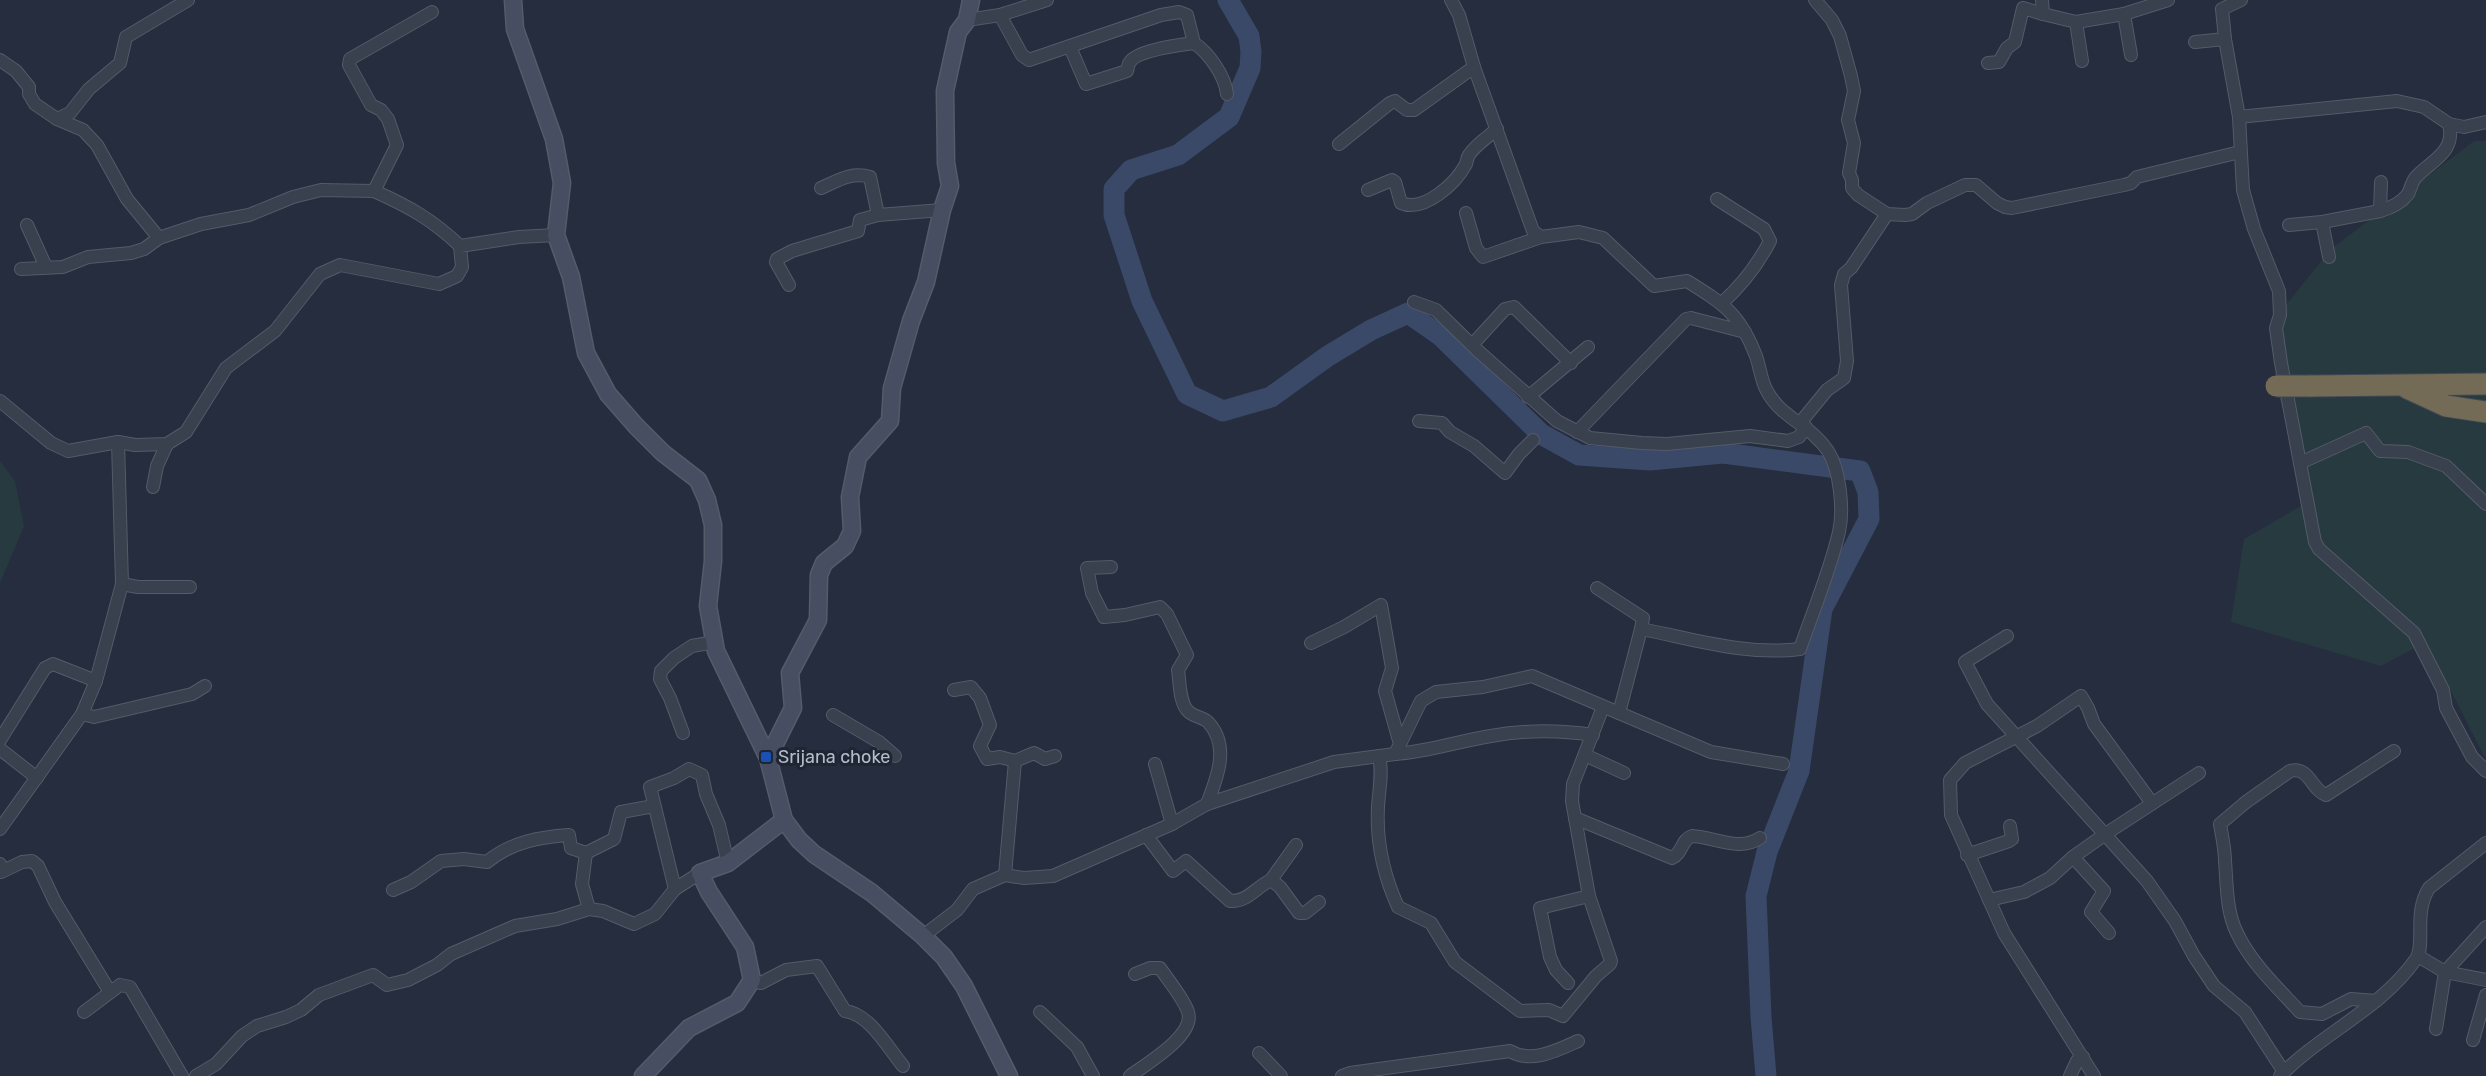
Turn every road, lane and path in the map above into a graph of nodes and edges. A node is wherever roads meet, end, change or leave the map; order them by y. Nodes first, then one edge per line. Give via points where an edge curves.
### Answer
1 (188, 0) edge
2 (513, 0) edge
3 (971, 0) edge
4 (1047, 0) edge
5 (1451, 0) edge
6 (1815, 0) edge
7 (2042, 0) edge
8 (2168, 0) edge
9 (2241, 0) edge
10 (2222, 5) edge
11 (432, 12) dead end
12 (2043, 14) junction
13 (2124, 14) junction
14 (1000, 15) junction
15 (967, 20) junction
16 (2076, 22) junction
17 (2225, 39) junction
18 (1194, 42) junction
19 (2195, 42) dead end
20 (1070, 47) junction
21 (2131, 55) dead end
22 (0, 60) edge
23 (2082, 61) dead end
24 (1988, 63) dead end
25 (1474, 67) junction
26 (1227, 94) dead end
27 (2240, 117) junction
28 (57, 119) junction
29 (2486, 123) edge
30 (2449, 124) junction
31 (1497, 129) junction
32 (1339, 144) dead end
33 (2240, 152) junction
34 (2380, 182) dead end
35 (821, 188) dead end
36 (1368, 190) dead end
37 (374, 191) junction
38 (1718, 199) dead end
39 (942, 210) junction
40 (2380, 211) junction
41 (1466, 213) dead end
42 (1887, 214) junction
43 (878, 215) junction
44 (2322, 222) junction
45 (27, 225) dead end
46 (2289, 225) dead end
47 (556, 235) junction
48 (1541, 237) junction
49 (159, 238) junction
50 (460, 246) junction
51 (2329, 257) dead end
52 (46, 267) junction
53 (21, 269) dead end
54 (789, 285) dead end
55 (1414, 302) dead end
56 (1722, 303) junction
57 (1745, 332) junction
58 (1472, 345) junction
59 (1588, 347) dead end
60 (1571, 363) junction
61 (2486, 384) edge
62 (2276, 386) dead end
63 (2403, 386) junction
64 (1528, 397) junction
65 (2486, 397) edge
66 (0, 401) edge
67 (2486, 412) edge
68 (1419, 421) dead end
69 (1803, 425) junction
70 (1577, 432) junction
71 (1533, 440) dead end
72 (118, 442) junction
73 (167, 444) junction
74 (2300, 463) junction
75 (153, 487) dead end
76 (2486, 504) edge
77 (1111, 567) dead end
78 (122, 584) junction
79 (189, 587) dead end
80 (1597, 588) dead end
81 (1641, 629) junction
82 (2007, 636) dead end
83 (714, 642) junction
84 (1311, 643) dead end
85 (96, 681) junction
86 (205, 686) dead end
87 (954, 690) dead end
88 (1603, 707) junction
89 (1619, 713) junction
90 (82, 714) junction
91 (833, 715) dead end
92 (683, 733) dead end
93 (1593, 735) junction
94 (2018, 737) junction
95 (0, 740) edge
96 (0, 749) edge
97 (1398, 749) junction
98 (2394, 751) dead end
99 (1585, 755) junction
100 (895, 756) dead end
101 (1055, 756) dead end
102 (1379, 756) junction
103 (768, 758) junction
104 (1015, 760) junction
105 (1155, 764) dead end
106 (1783, 764) dead end
107 (2486, 771) edge
108 (1624, 773) dead end
109 (2199, 773) dead end
110 (37, 778) junction
111 (2152, 803) junction
112 (1207, 804) junction
113 (654, 806) junction
114 (1575, 818) junction
115 (784, 820) junction
116 (1172, 824) junction
117 (2010, 826) dead end
118 (0, 829) edge
119 (1146, 835) junction
120 (2104, 835) junction
121 (1760, 838) dead end
122 (2486, 843) edge
123 (1296, 845) dead end
124 (586, 854) junction
125 (1967, 855) junction
126 (2073, 857) junction
127 (728, 863) junction
128 (0, 870) edge
129 (700, 873) junction
130 (1005, 875) junction
131 (1271, 880) junction
132 (675, 889) junction
133 (393, 891) dead end
134 (1589, 896) junction
135 (1989, 900) junction
136 (1319, 902) dead end
137 (589, 909) junction
138 (2486, 927) edge
139 (2109, 933) dead end
140 (923, 936) junction
141 (2418, 956) junction
142 (2445, 972) junction
143 (1135, 974) dead end
144 (752, 980) junction
145 (2486, 980) edge
146 (1568, 983) dead end
147 (110, 992) junction
148 (2486, 995) edge
149 (2376, 1001) junction
150 (84, 1012) dead end
151 (1040, 1012) dead end
152 (2436, 1029) dead end
153 (2473, 1040) dead end
154 (1578, 1041) dead end
155 (1259, 1053) dead end
156 (2083, 1057) junction
157 (903, 1066) dead end
158 (2282, 1074) edge
159 (182, 1076) edge
160 (196, 1076) edge
161 (643, 1076) edge
162 (1009, 1076) edge
163 (1093, 1076) edge
164 (1130, 1076) edge
165 (1281, 1076) edge
166 (1342, 1076) edge
167 (2070, 1076) edge
168 (2094, 1076) edge

1 - 28 street via 126,38 120,63 89,89 70,113
2 - 47 street via 515,29 554,140 562,183
3 - 15 street
4 - 14 street
5 - 25 street
6 - 42 street via 1840,36 1854,91 1848,120 1854,143 1849,167 1852,188
7 - 12 street
8 - 13 street
9 - 10 street
10 - 17 street
11 - 37 street via 350,59 371,105 388,119 397,145
12 - 16 street
12 - 24 street via 2023,8 2015,42 2000,62
13 - 16 street
13 - 21 street
14 - 15 street
14 - 20 street via 1022,55 1029,60
15 - 39 street via 958,32 945,91 950,186
16 - 23 street
17 - 19 street
17 - 27 street
18 - 20 street via 1187,15 1179,12
18 - 20 street via 1135,57 1127,71 1086,84
18 - 26 street via 1226,82
22 - 28 street via 29,87 35,104
25 - 31 street
25 - 32 street via 1414,110 1407,111 1395,101 1390,103
27 - 30 street via 2397,101 2424,107
27 - 33 street
28 - 49 street via 83,130 97,145 127,199
29 - 30 street via 2464,127
30 - 40 street via 2451,132 2445,153 2415,178 2408,194 2393,208
31 - 36 street via 1469,154 1446,188 1421,204 1409,207 1401,203 1392,180
31 - 48 street via 1529,225
33 - 42 street via 2137,177 2124,185 2012,208 1998,203 1976,186 1965,184 1912,213
33 - 74 street via 2254,229 2279,291 2276,328 2280,363
34 - 40 street
35 - 43 street via 844,177 870,177
37 - 49 street via 321,190 249,215 201,224
37 - 50 street via 413,208
38 - 56 street via 1764,229 1770,241 1746,281
39 - 43 street
39 - 103 street via 926,282 892,388 890,421 858,457 850,497 852,531 845,546 824,563 819,575 818,620 790,673 794,708
40 - 44 street
41 - 48 street via 1476,248 1483,257
42 - 69 street via 1844,274 1841,285 1847,361 1844,378 1827,390
43 - 54 street via 860,220 858,231 777,259
44 - 46 street
44 - 51 street
45 - 52 street
47 - 50 street
47 - 83 street via 571,277 586,353 608,394 663,453 698,480 707,500 713,525 708,606
48 - 56 street via 1579,232 1603,238 1654,286 1687,281
49 - 52 street via 131,253 88,257 63,267
50 - 73 street via 462,267 457,276 439,284 340,265 320,274 275,331 226,368 186,432
52 - 53 street
55 - 58 street via 1436,310
56 - 57 street
57 - 69 street via 1766,390 1784,415
57 - 70 street via 1686,319
58 - 60 street via 1505,309 1514,307
58 - 64 street
59 - 60 street
60 - 64 street
61 - 63 highway
62 - 63 highway, bridge
63 - 65 highway
63 - 67 highway via 2446,405
64 - 70 street
66 - 72 street via 51,443 68,451
68 - 71 street via 1442,423 1505,473
69 - 70 street via 1799,437 1788,441 1750,436 1642,443 1590,438
69 - 81 street via 1828,452 1840,492 1840,530 1800,649 1740,649
72 - 73 street
72 - 78 street
73 - 75 street
74 - 76 street via 2366,433 2380,451 2408,452 2446,466
74 - 107 street via 2319,549 2414,633 2443,690 2446,708 2472,757
77 - 112 street via 1087,568 1092,593 1104,617 1160,607 1187,656 1178,670 1182,697 1188,711 1208,722 1220,743 1220,764
78 - 79 street
78 - 85 street
80 - 81 street via 1643,618
81 - 89 street
82 - 94 street via 1965,662 1987,704
83 - 92 street via 692,646 661,670 660,679
83 - 103 street
84 - 97 street via 1381,605 1392,668 1385,691
85 - 90 street
85 - 95 street via 53,664 45,668
86 - 90 street via 192,694 94,717
87 - 104 street via 971,687 980,698 990,725 980,746 987,759
88 - 89 street
88 - 93 street
88 - 97 street via 1532,676 1436,692 1421,701
89 - 106 street via 1711,752
90 - 110 street
91 - 100 street
93 - 97 street via 1529,732
93 - 99 street
94 - 111 street via 2080,696 2094,724
94 - 120 street
94 - 125 street via 1965,763 1950,780 1951,816
96 - 110 street
97 - 102 street
98 - 149 street via 2326,795 2305,772 2290,771 2220,824 2226,885 2236,932 2275,986 2300,1012 2322,1014 2351,999
99 - 108 street
99 - 114 street via 1573,784
101 - 104 street via 1045,759 1034,753
102 - 112 street via 1334,762
102 - 134 street via 1379,852 1398,907 1431,923 1455,962 1520,1011 1549,1010 1563,1016 1610,964
103 - 115 street
104 - 130 street
105 - 116 street
109 - 111 street
110 - 118 street
111 - 120 street
112 - 116 street
113 - 124 street via 621,812 614,839
113 - 127 street via 650,787 689,769 702,775
113 - 132 street
114 - 121 street via 1672,858 1692,836 1740,845
114 - 134 street
115 - 127 street
115 - 140 street via 814,854 872,893
116 - 119 street
117 - 125 street via 2012,839
119 - 130 street via 1053,876
119 - 131 street via 1173,871 1186,861 1230,901 1252,895
120 - 126 street
120 - 158 street via 2147,881 2214,986 2245,1012
122 - 141 street via 2429,888 2420,909
123 - 131 street
124 - 133 street via 571,848 569,835 545,837 500,851 488,862 441,861
124 - 137 street via 582,884
125 - 135 street
126 - 135 street via 2050,878 2024,892
126 - 139 street via 2104,891 2091,912
127 - 129 street
128 - 147 street via 22,862 32,861 38,866 55,903
129 - 132 street
129 - 144 street via 745,947
130 - 140 street via 973,889 957,910
131 - 136 street via 1299,913
132 - 137 street via 655,914 634,924
134 - 146 street via 1540,908 1550,957
135 - 156 street via 2019,960
137 - 160 street via 515,926 469,945 408,980 387,985 374,975 319,995 302,1010 257,1026 216,1064
138 - 142 street
140 - 162 street via 955,972
141 - 142 street
141 - 149 street via 2394,987
142 - 145 street
142 - 152 street
143 - 164 street via 1160,968 1189,1013 1188,1026 1174,1044
144 - 157 street via 761,983 786,970 817,966 845,1011 856,1013 869,1024
144 - 161 street via 737,1003 689,1028
147 - 150 street
147 - 159 street via 120,985 130,987
148 - 153 street
149 - 158 street
151 - 163 street via 1077,1047
154 - 166 street via 1538,1056 1518,1056 1510,1051
155 - 165 street
156 - 167 street
156 - 168 street

